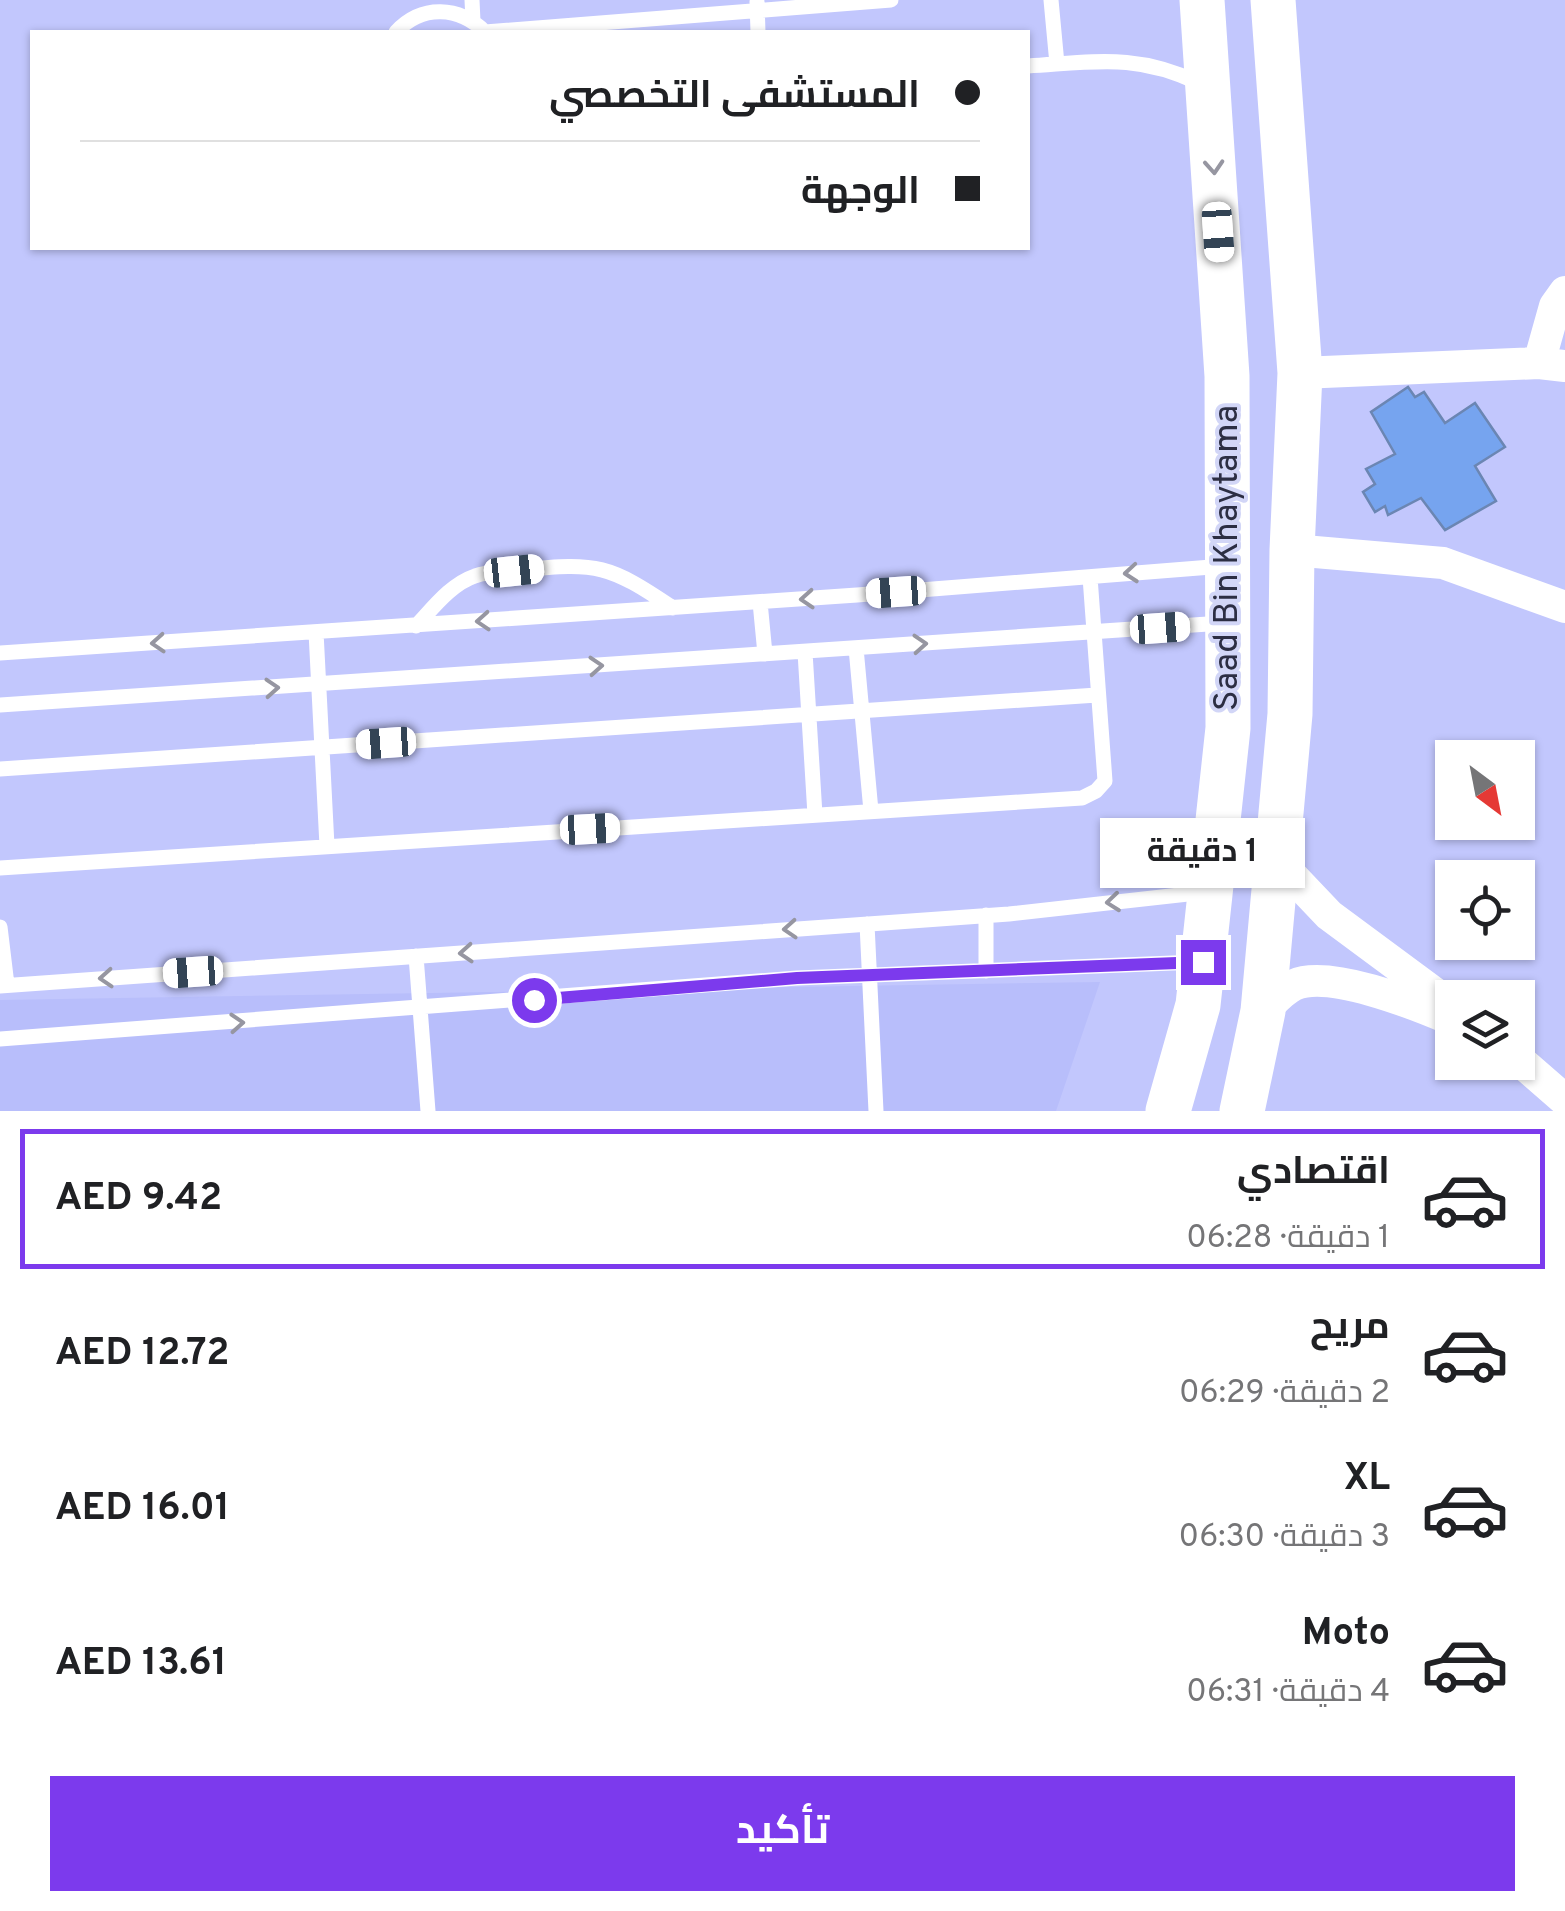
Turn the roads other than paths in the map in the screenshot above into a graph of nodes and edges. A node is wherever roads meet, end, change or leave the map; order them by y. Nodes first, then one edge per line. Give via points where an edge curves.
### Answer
1 (411, 0) edge
2 (472, 0) edge
3 (891, 0) edge
4 (1051, 0) edge
5 (1202, 0) edge
6 (1274, 0) edge
7 (757, 4) edge
8 (412, 18) junction
9 (481, 28) edge
10 (398, 30) edge
11 (758, 30) edge
12 (1056, 64) junction
13 (1030, 66) edge
14 (1208, 88) junction
15 (1565, 292) edge
16 (1552, 365) edge
17 (1300, 373) junction
18 (1292, 550) junction
19 (1228, 565) junction
20 (1090, 577) junction
21 (760, 602) junction
22 (673, 608) junction
23 (1565, 608) edge
24 (1228, 623) junction
25 (416, 626) junction
26 (316, 632) junction
27 (1092, 632) junction
28 (856, 648) junction
29 (805, 652) junction
30 (0, 653) edge
31 (765, 654) junction
32 (317, 685) junction
33 (1098, 695) junction
34 (0, 705) edge
35 (860, 711) junction
36 (809, 714) junction
37 (320, 748) junction
38 (0, 769) edge
39 (871, 811) junction
40 (816, 815) junction
41 (1280, 845) junction
42 (327, 846) junction
43 (0, 868) edge
44 (1210, 891) junction
45 (986, 916) junction
46 (867, 924) junction
47 (0, 926) edge
48 (416, 956) junction
49 (1203, 962) junction
50 (986, 971) junction
51 (871, 975) junction
52 (4, 986) edge
53 (1435, 993) edge
54 (421, 1009) junction
55 (1263, 1010) junction
56 (1435, 1013) edge
57 (0, 1039) edge
58 (1535, 1074) edge
59 (1565, 1100) edge
60 (428, 1111) edge
61 (876, 1111) edge
62 (1168, 1111) edge
63 (1242, 1111) edge

1 - 8 lane
2 - 9 lane
3 - 7 lane
4 - 12 lane
5 - 14 main road, Saad Bin Khaytama
6 - 17 main road, Saad Bin Khaytama
7 - 9 lane
7 - 11 lane
8 - 9 lane via 443,11
8 - 10 lane
12 - 13 lane
12 - 14 lane via 1142,62
14 -> 19 main road, Saad Bin Khaytama via 1228,376
15 - 16 street via 1555,306
16 - 17 street
17 - 18 main road, Saad Bin Khaytama
18 - 23 street via 1443,563
18 - 41 main road, Saad Bin Khaytama
19 -> 20 lane
19 - 24 main road, Saad Bin Khaytama
20 -> 21 lane
20 - 27 lane
21 - 22 lane
21 - 31 lane
22 -> 25 lane
22 - 25 lane via 598,566 552,567 476,575
24 - 27 lane
24 - 44 main road, Saad Bin Khaytama via 1228,728
25 - 26 lane
26 -> 30 lane
26 - 32 lane
28 -> 27 lane
27 - 33 lane
28 - 29 lane
28 - 35 lane
29 - 31 lane
29 - 36 lane
32 -> 31 lane
34 -> 32 lane
32 - 37 lane
33 - 35 lane
33 - 39 lane via 1105,781 1096,791 1082,798
35 - 36 lane
35 - 39 lane
36 - 37 lane
36 - 40 lane
37 - 38 lane
37 - 42 lane
39 - 40 lane
40 - 42 lane
41 - 53 street via 1290,874 1329,915
41 - 55 main road, Saad Bin Khaytama
42 - 43 lane
44 -> 45 lane
44 - 49 main road, Saad Bin Khaytama
45 - 46 lane
45 - 50 lane
46 -> 48 lane
46 - 51 lane
47 - 52 lane
48 -> 52 lane
48 - 54 lane
49 - 50 lane
49 - 62 main road, Saad Bin Khaytama via 1198,1006
50 - 51 lane
51 - 54 lane
51 - 61 lane
57 -> 54 lane
54 - 60 lane
55 - 56 street via 1296,984 1326,982 1372,989
55 - 63 main road, Saad Bin Khaytama
58 - 59 street

